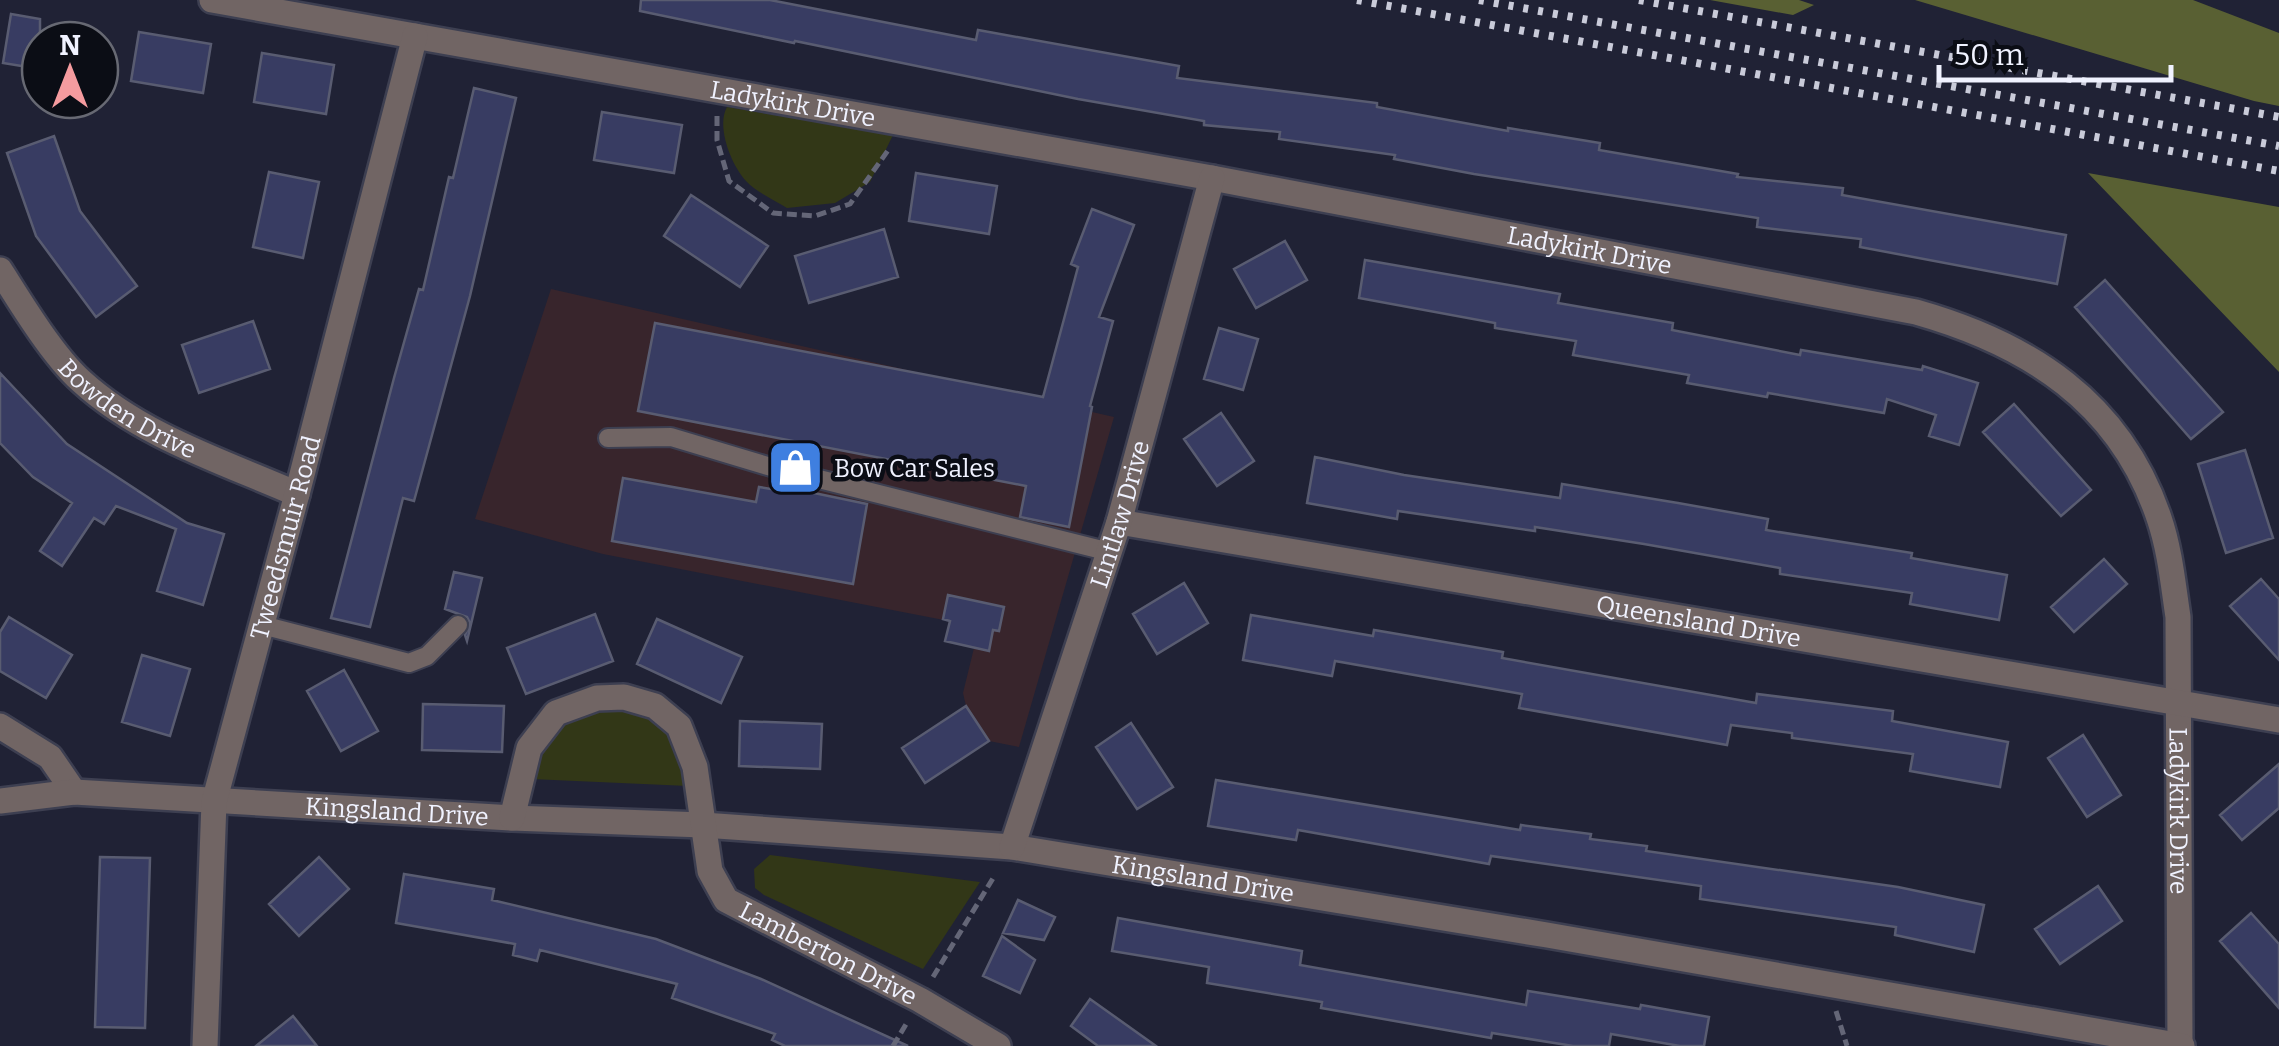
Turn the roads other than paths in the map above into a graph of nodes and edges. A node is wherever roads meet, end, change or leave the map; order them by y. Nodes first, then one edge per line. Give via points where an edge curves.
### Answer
1 (212, 0) edge
2 (415, 36) junction
3 (1212, 178) junction
4 (0, 270) edge
5 (608, 438) dead end
6 (298, 494) junction
7 (1118, 522) junction
8 (1110, 552) junction
9 (262, 625) junction
10 (458, 626) dead end
11 (2178, 702) junction
12 (2279, 720) edge
13 (0, 726) edge
14 (74, 792) junction
15 (0, 801) edge
16 (214, 802) junction
17 (512, 818) junction
18 (703, 825) junction
19 (1012, 846) junction
20 (2086, 1038) edge
21 (205, 1046) edge
22 (998, 1046) edge
23 (2181, 1046) edge

1 - 2 street, Ladykirk Drive
2 - 3 street, Ladykirk Drive
2 - 6 street, Tweedsmuir Road
3 - 7 street, Lintlaw Drive
3 - 11 street, Ladykirk Drive via 1916,312 2008,345 2086,400 2118,435 2146,483 2171,566
4 - 6 street, Bowden Drive via 80,380 149,429
5 - 8 lane via 671,437
6 - 9 street, Tweedsmuir Road
7 - 8 street, Lintlaw Drive
7 - 11 street, Queensland Drive
8 - 19 street, Lintlaw Drive
9 - 10 lane via 410,663
9 - 16 street, Tweedsmuir Road
11 - 12 street, Queensland Drive
11 - 23 street, Ladykirk Drive
13 - 14 street via 50,758
14 - 15 street, Kingsland Drive
14 - 16 street, Kingsland Drive
16 - 17 street, Kingsland Drive
16 - 21 street, Tweedsmuir Road
17 - 18 street, Kingsland Drive
17 - 18 street, Lamberton Drive via 529,748 556,713 597,698 624,697 654,706 680,726 696,767
18 - 19 street, Kingsland Drive
18 - 22 street, Lamberton Drive via 710,871 726,900
19 - 20 street, Kingsland Drive via 1547,935
20 - 23 street, Kingsland Drive

